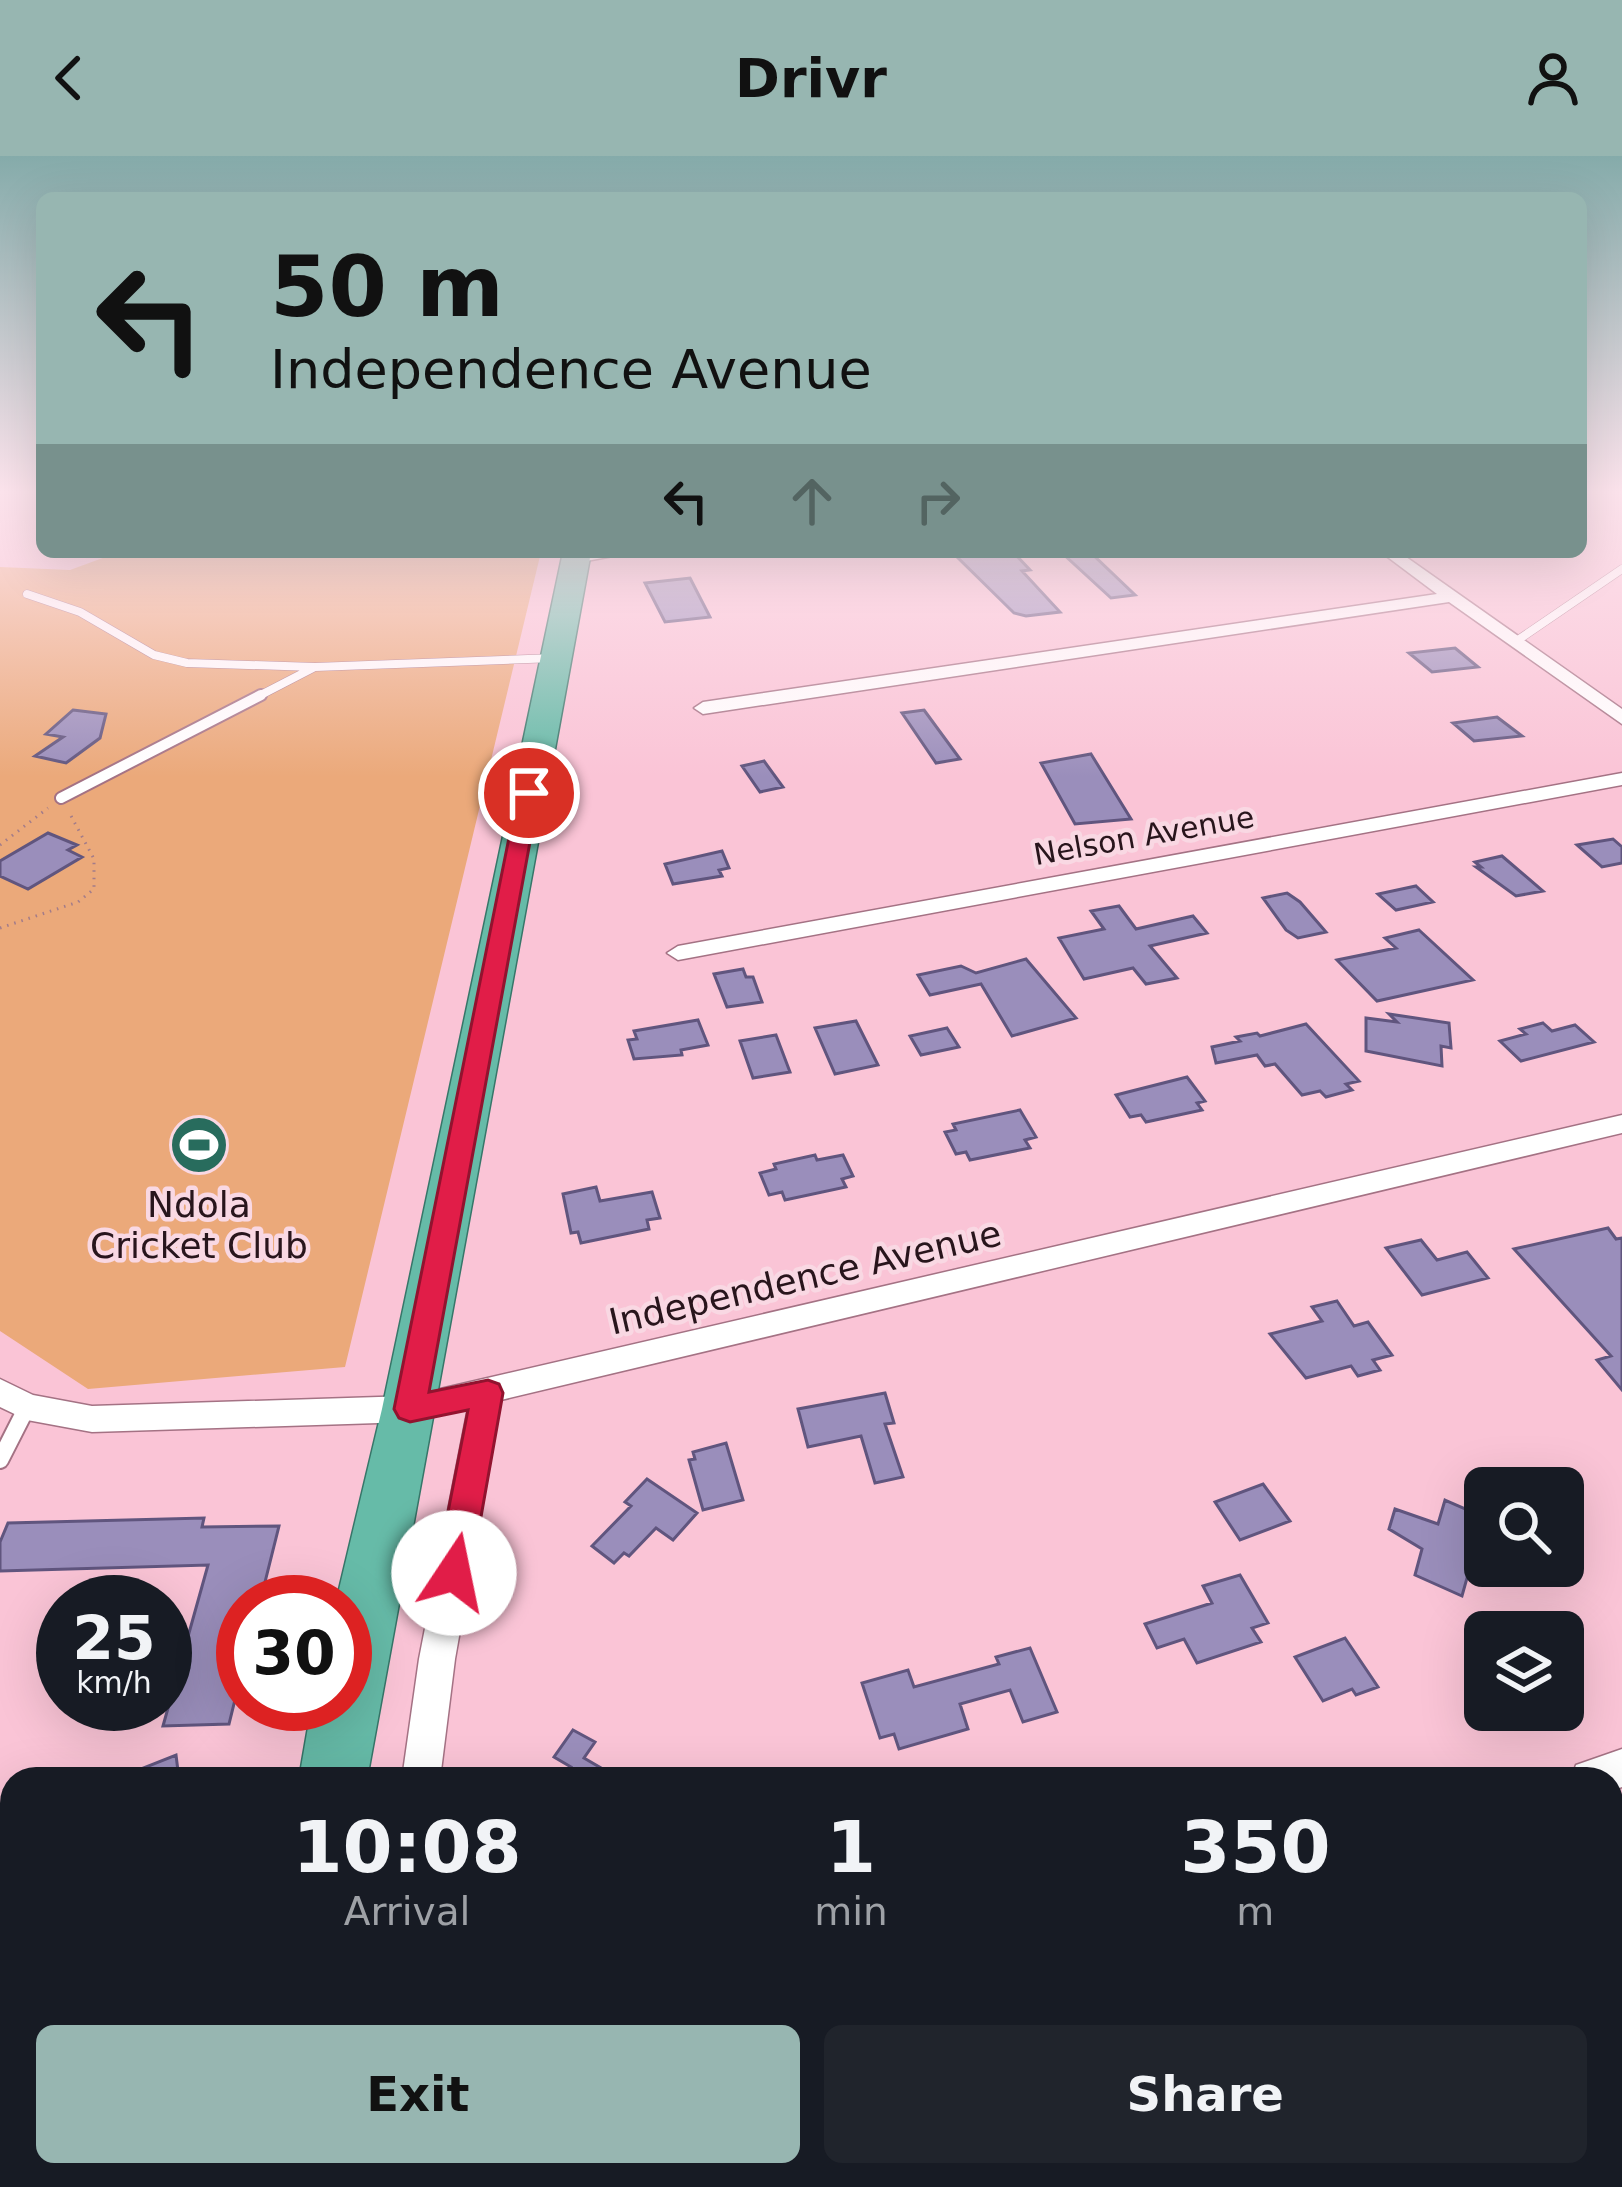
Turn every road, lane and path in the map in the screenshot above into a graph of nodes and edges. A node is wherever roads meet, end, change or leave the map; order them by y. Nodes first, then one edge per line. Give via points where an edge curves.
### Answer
1 (570, 588) edge
2 (1439, 588) edge
3 (1594, 588) edge
4 (26, 594) dead end
5 (1450, 596) junction
6 (1515, 642) junction
7 (555, 658) junction
8 (315, 667) junction
9 (703, 708) dead end
10 (1622, 718) edge
11 (1622, 779) edge
12 (61, 798) junction
13 (0, 845) edge
14 (0, 928) edge
15 (678, 953) dead end
16 (1622, 1124) edge
17 (488, 1393) junction
18 (13, 1400) edge
19 (410, 1409) junction
20 (0, 1460) edge
21 (372, 1581) edge
22 (341, 1731) edge
23 (335, 1767) edge
24 (423, 1767) edge

1 - 7 highway
2 - 5 street
3 - 6 lane
4 - 8 lane via 70,607 168,660
5 - 6 street
5 - 9 street
6 - 10 street
7 - 8 lane
7 - 19 highway
8 - 12 lane
11 - 15 street, Nelson Avenue
12 - 13 path
12 - 14 path via 88,842 94,889
16 - 17 street, Independence Avenue
17 - 19 street, Independence Avenue
17 - 24 street
18 - 19 street, Independence Avenue via 92,1419
18 - 20 lane
19 - 21 highway
22 - 23 highway

